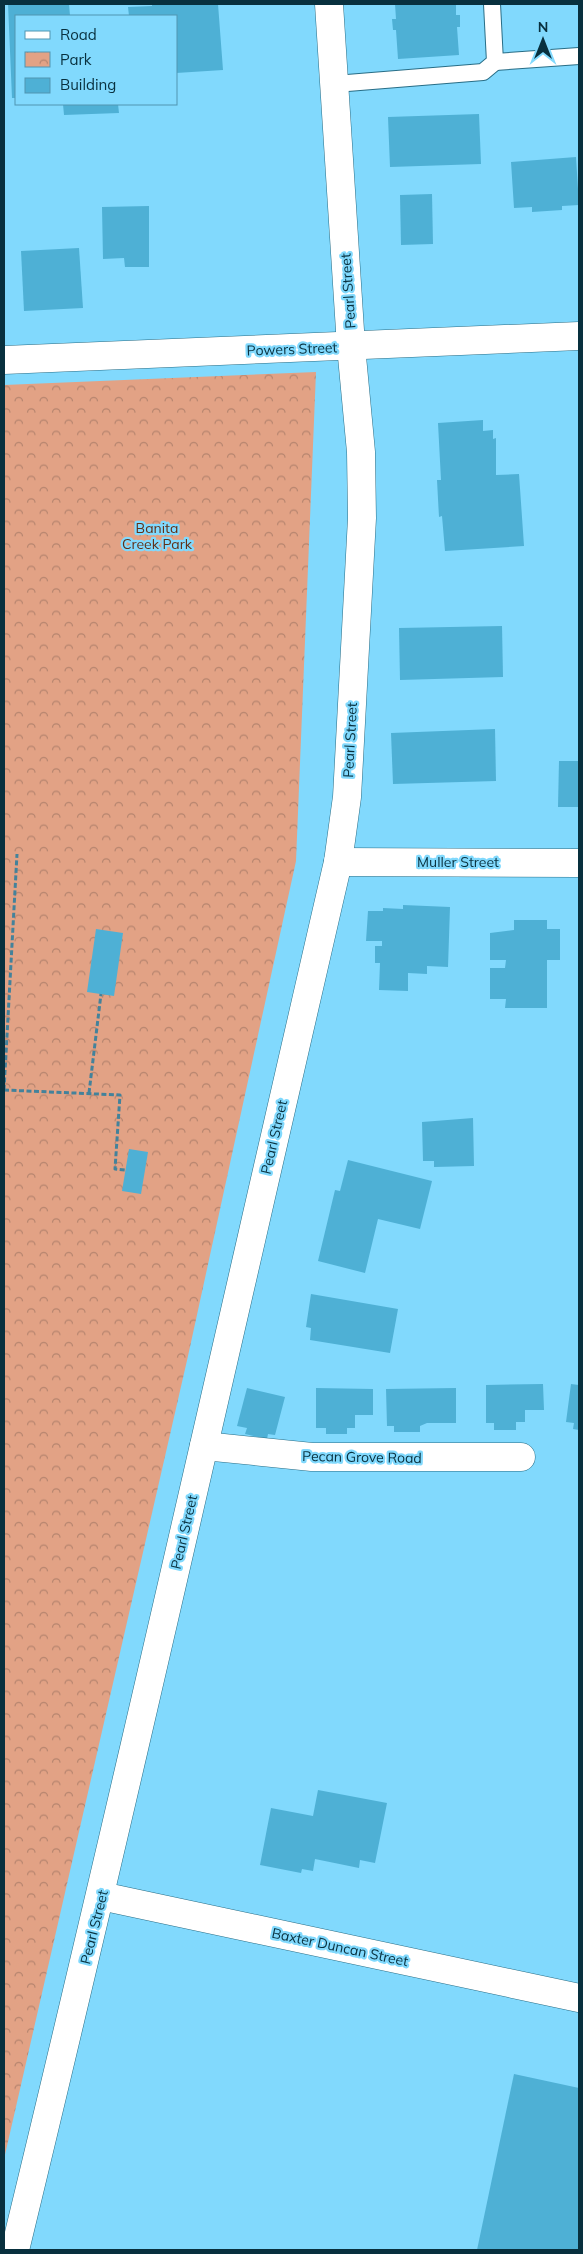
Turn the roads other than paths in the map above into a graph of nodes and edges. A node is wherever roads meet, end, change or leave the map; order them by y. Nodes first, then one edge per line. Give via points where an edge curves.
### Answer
1 (329, 4) edge
2 (492, 4) edge
3 (579, 56) edge
4 (495, 62) junction
5 (334, 84) junction
6 (579, 336) edge
7 (351, 346) junction
8 (4, 360) edge
9 (338, 862) junction
10 (579, 863) edge
11 (204, 1446) junction
12 (521, 1457) dead end
13 (101, 1896) junction
14 (579, 1998) edge
15 (15, 2250) edge

1 - 5 street, Pearl Street
2 - 4 lane
3 - 4 lane
4 - 5 lane via 483,72
5 - 7 street, Pearl Street
6 - 7 street, Powers Street
7 - 8 street, Powers Street
7 - 9 street, Pearl Street via 361,452 362,518 347,797
9 - 10 street, Muller Street
9 - 11 street, Pearl Street
11 - 12 street, Pecan Grove Road via 312,1457
11 - 13 street, Pearl Street
13 - 14 street, Baxter Duncan Street
13 - 15 street, Pearl Street

